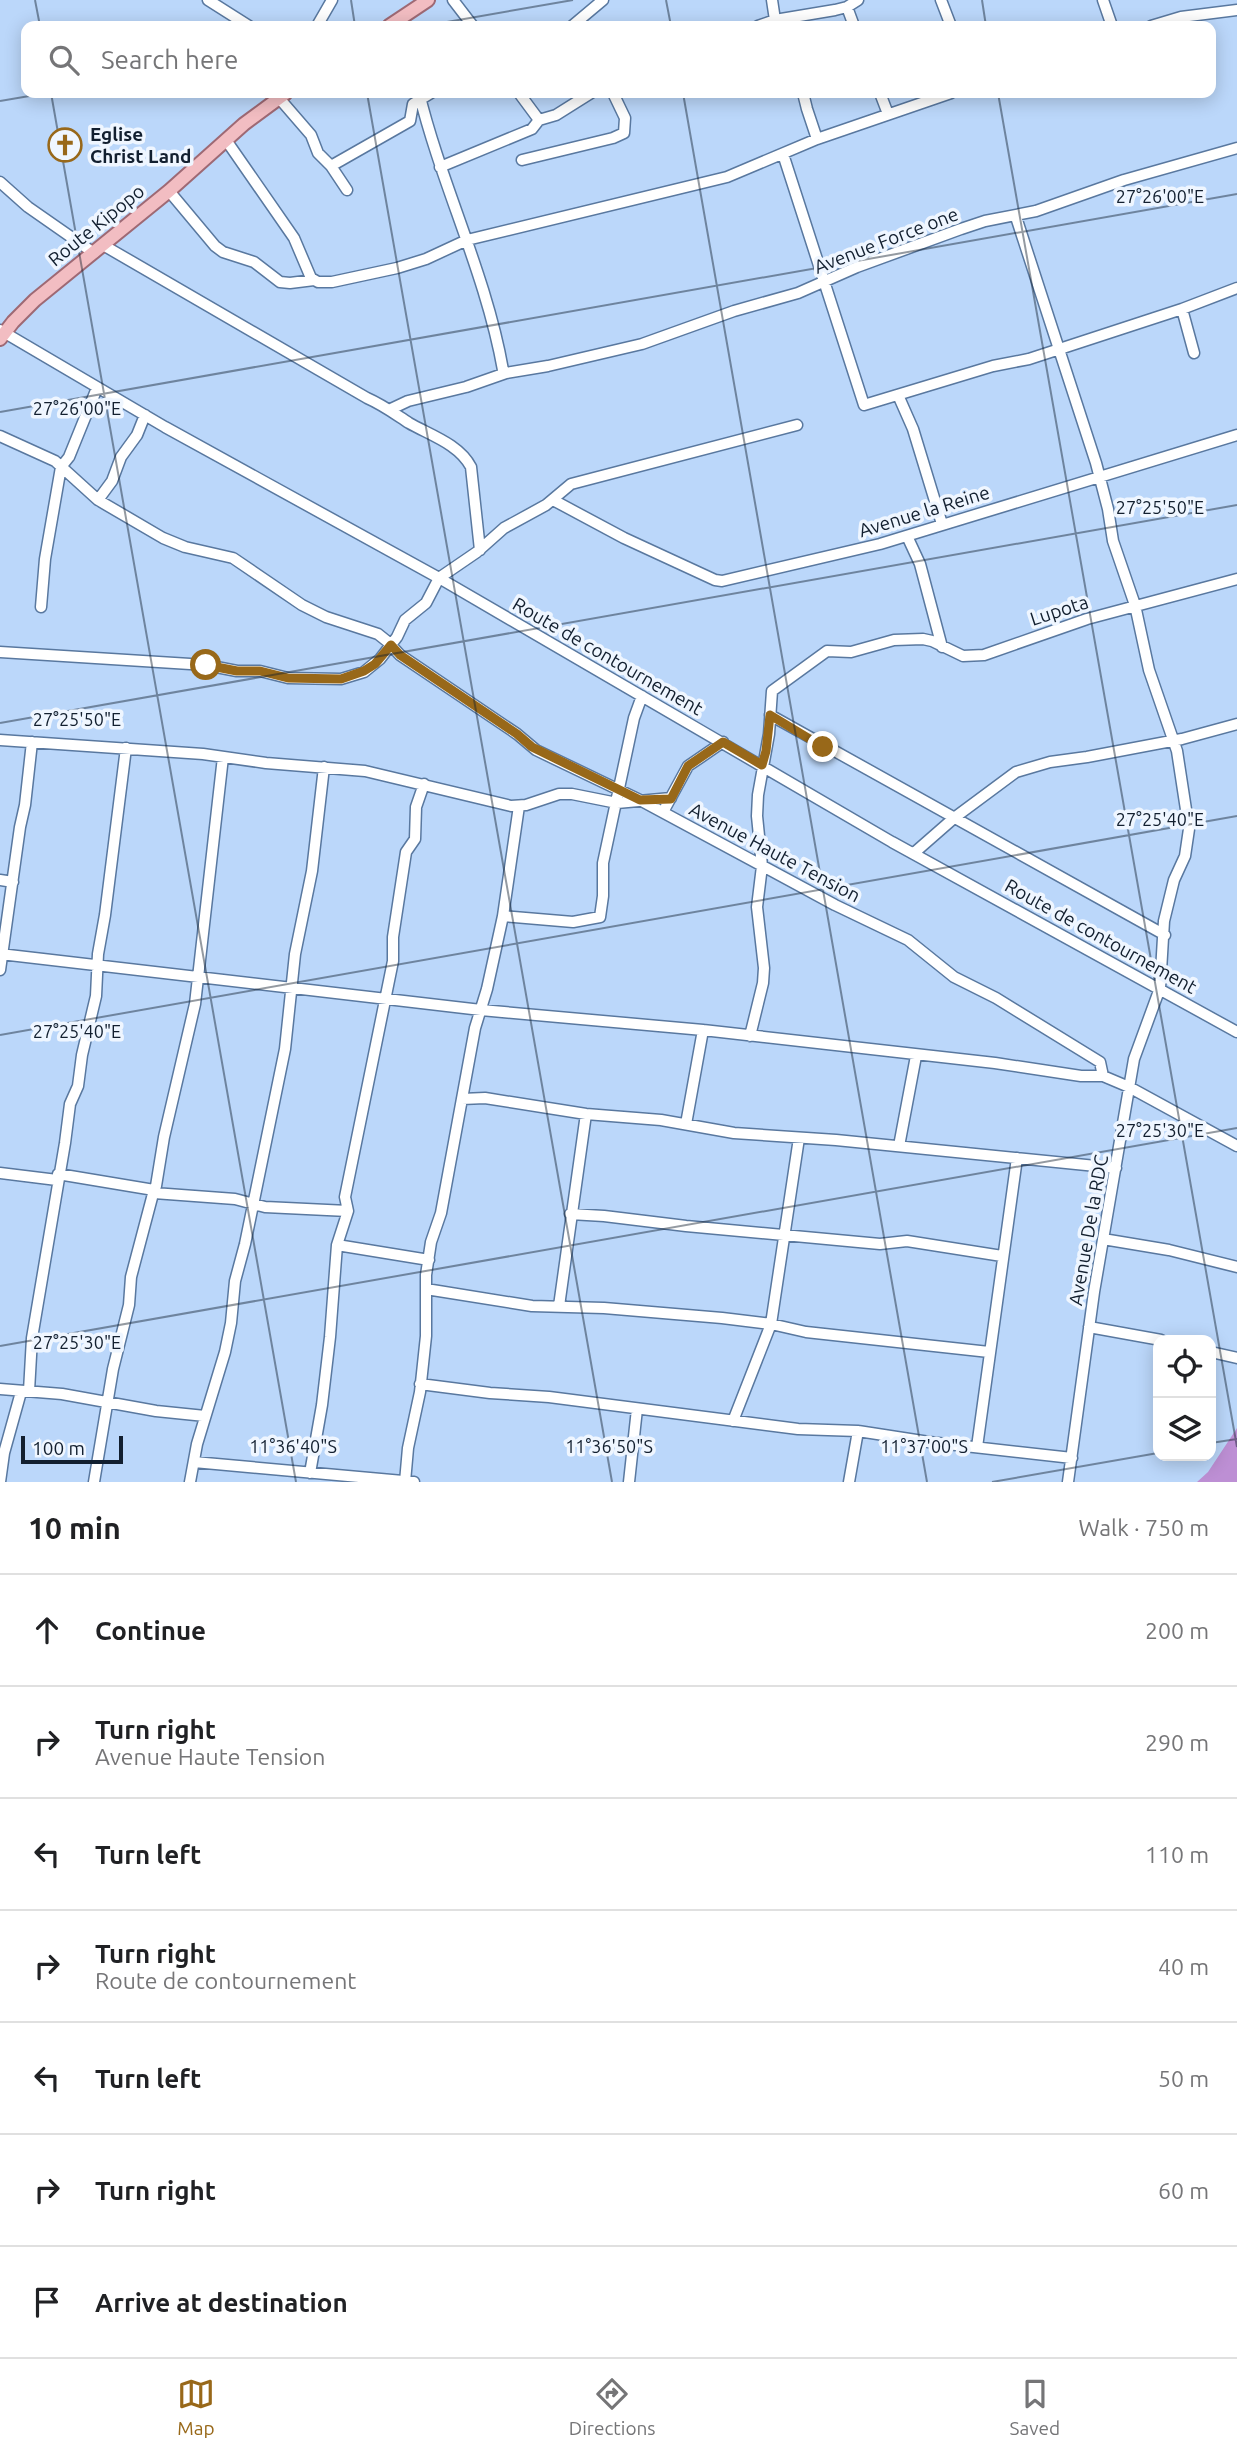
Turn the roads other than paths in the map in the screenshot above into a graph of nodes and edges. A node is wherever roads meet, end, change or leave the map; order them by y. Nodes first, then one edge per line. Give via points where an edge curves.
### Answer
1 (332, 0) edge
2 (428, 0) edge
3 (453, 0) edge
4 (603, 0) edge
5 (772, 0) edge
6 (858, 0) edge
7 (941, 0) edge
8 (1104, 0) edge
9 (210, 1) edge
10 (847, 7) junction
11 (1237, 10) edge
12 (775, 20) junction
13 (241, 21) edge
14 (320, 21) edge
15 (396, 21) edge
16 (469, 21) edge
17 (578, 21) edge
18 (772, 21) edge
19 (784, 21) edge
20 (798, 21) edge
21 (852, 21) edge
22 (949, 21) edge
23 (1110, 21) edge
24 (1168, 21) edge
25 (278, 98) edge
26 (284, 98) edge
27 (418, 98) edge
28 (421, 98) edge
29 (523, 98) edge
30 (583, 98) edge
31 (615, 98) edge
32 (804, 98) edge
33 (882, 98) edge
34 (936, 98) edge
35 (888, 114) junction
36 (539, 120) junction
37 (817, 139) junction
38 (226, 140) junction
39 (1237, 148) edge
40 (783, 154) junction
41 (522, 160) dead end
42 (331, 166) junction
43 (440, 167) junction
44 (0, 181) edge
45 (347, 190) dead end
46 (169, 191) junction
47 (1016, 216) junction
48 (467, 240) junction
49 (99, 249) junction
50 (314, 280) junction
51 (823, 281) junction
52 (1237, 288) edge
53 (1182, 309) junction
54 (2, 334) edge
55 (1060, 348) junction
56 (1194, 353) dead end
57 (506, 373) junction
58 (97, 388) junction
59 (898, 395) junction
60 (391, 409) junction
61 (145, 415) junction
62 (797, 425) dead end
63 (1237, 435) edge
64 (0, 436) edge
65 (61, 467) junction
66 (1099, 476) junction
67 (98, 500) junction
68 (553, 500) junction
69 (942, 524) junction
70 (907, 536) junction
71 (480, 550) junction
72 (439, 578) junction
73 (1237, 579) edge
74 (1135, 605) junction
75 (41, 607) dead end
76 (391, 645) junction
77 (942, 647) junction
78 (0, 652) edge
79 (642, 696) junction
80 (770, 715) junction
81 (1237, 724) edge
82 (0, 740) edge
83 (1173, 740) junction
84 (32, 742) junction
85 (723, 742) junction
86 (126, 748) junction
87 (223, 757) junction
88 (762, 765) junction
89 (324, 768) junction
90 (424, 784) junction
91 (620, 791) junction
92 (671, 799) junction
93 (640, 800) junction
94 (617, 803) junction
95 (519, 806) junction
96 (663, 812) junction
97 (954, 818) junction
98 (914, 853) junction
99 (762, 866) junction
100 (0, 880) edge
101 (13, 882) junction
102 (503, 916) junction
103 (1165, 935) junction
104 (1, 954) edge
105 (98, 965) junction
106 (0, 970) edge
107 (198, 977) junction
108 (293, 988) junction
109 (1160, 988) junction
110 (385, 998) junction
111 (481, 1010) junction
112 (703, 1030) junction
113 (1237, 1032) edge
114 (750, 1036) junction
115 (916, 1056) junction
116 (1102, 1076) junction
117 (1131, 1088) junction
118 (463, 1099) junction
119 (586, 1114) junction
120 (685, 1124) junction
121 (799, 1138) junction
122 (899, 1146) junction
123 (1237, 1146) edge
124 (1017, 1158) junction
125 (1116, 1168) junction
126 (0, 1172) edge
127 (58, 1177) junction
128 (154, 1191) junction
129 (253, 1204) junction
130 (348, 1212) junction
131 (570, 1214) junction
132 (784, 1235) junction
133 (1103, 1239) junction
134 (337, 1245) junction
135 (1002, 1256) junction
136 (429, 1260) junction
137 (1237, 1267) edge
138 (426, 1289) junction
139 (559, 1306) junction
140 (771, 1324) junction
141 (1089, 1327) junction
142 (1153, 1339) edge
143 (989, 1352) junction
144 (1216, 1353) edge
145 (1237, 1358) edge
146 (420, 1384) junction
147 (0, 1389) edge
148 (25, 1392) junction
149 (107, 1401) junction
150 (637, 1409) junction
151 (205, 1416) junction
152 (733, 1421) junction
153 (858, 1431) junction
154 (977, 1447) junction
155 (1072, 1458) junction
156 (194, 1461) junction
157 (310, 1473) junction
158 (0, 1482) edge
159 (94, 1482) edge
160 (190, 1482) edge
161 (408, 1482) edge
162 (629, 1482) edge
163 (849, 1482) edge
164 (1068, 1482) edge

1 - 14 street
2 - 15 main road
3 - 16 street
4 - 17 street
5 - 12 street
6 - 10 street
7 - 22 street
8 - 23 street
9 - 13 street
10 - 20 street
10 - 21 street
11 - 24 street
12 - 18 street
12 - 19 street
25 - 38 main road, Route Kipopo
26 - 42 street
27 - 42 street via 410,121
28 - 43 street
29 - 36 street
30 - 36 street
31 - 41 street via 625,118 624,133
32 - 37 street
33 - 35 street
34 - 35 street
35 - 37 street
36 - 43 street via 532,129
37 - 40 street
38 - 46 main road, Route Kipopo
38 - 50 street via 288,228
39 - 47 street, Avenue Force one
40 - 48 street via 727,177
40 - 51 street
42 - 45 street
43 - 48 street
44 - 49 street via 27,207
46 - 49 main road, Route Kipopo
46 - 50 street via 223,252 254,262 280,282
47 - 51 street, Avenue Force one via 961,229
47 - 55 street, Avenue De la RDC
48 - 50 street via 397,268 332,282
48 - 57 street
49 - 54 main road, Route Kipopo via 35,300
49 - 60 street via 225,314
51 - 57 street, Avenue Force one via 642,344
51 - 59 street via 864,405
52 - 53 street
53 - 55 street
53 - 56 street
54 - 58 street, Route de contournement
55 - 59 street
55 - 66 street, Avenue De la RDC
57 - 60 street, Avenue Force one
58 - 61 street, Route de contournement
58 - 65 street
59 - 69 street
60 - 71 street via 434,434 469,463
61 - 67 street
61 - 72 street, Route de contournement
62 - 68 street via 583,480
63 - 66 street, Avenue la Reine
64 - 65 street, Avenue Haute Tension
65 - 67 street, Avenue Haute Tension
65 - 75 street
66 - 69 street, Avenue la Reine
66 - 74 street, Avenue De la RDC
67 - 76 street, Avenue Haute Tension via 176,544 239,561 302,606 369,630
68 - 70 street, Avenue la Reine via 624,538 722,581
68 - 71 street via 504,528
69 - 70 street, Avenue la Reine
70 - 77 street via 922,569
71 - 72 street
72 - 76 street via 426,603 405,620
72 - 79 street, Route de contournement
73 - 74 street, Lupota
74 - 77 street, Lupota via 991,653 963,656
74 - 83 street, Avenue De la RDC via 1149,670
76 - 78 street via 375,664 341,679 288,678 146,660
76 - 91 street, Avenue Haute Tension via 532,747
77 - 80 street, Lupota via 927,639 894,640 858,651 827,651 772,691
79 - 85 street, Route de contournement
79 - 91 street
80 - 88 street, Lupota
80 - 97 street
81 - 83 street
82 - 84 street
83 - 97 street via 1016,772
83 - 103 street, Avenue De la RDC via 1189,835 1168,903
84 - 86 street
84 - 101 street
85 - 88 street, Route de contournement
85 - 92 street via 688,766
86 - 87 street
86 - 105 street
87 - 89 street
87 - 107 street
88 - 98 street, Route de contournement
88 - 99 street, Lupota via 757,816
89 - 90 street
89 - 108 street
90 - 95 street
90 - 110 street via 416,807 416,834 406,852
91 - 93 street, Avenue Haute Tension
91 - 94 street
92 - 93 street
92 - 96 street
93 - 94 street
93 - 96 street, Avenue Haute Tension
94 - 95 street via 559,794
94 - 102 street via 603,863 599,918 562,922
95 - 102 street
96 - 99 street, Avenue Haute Tension
97 - 98 street
97 - 103 street
98 - 109 street, Route de contournement
99 - 114 street, Lupota via 757,907 763,983
99 - 116 street, Avenue Haute Tension via 908,940 954,977 1100,1062
100 - 101 street
101 - 104 street
102 - 111 street
103 - 109 street, Avenue De la RDC
104 - 105 street
104 - 106 street
105 - 107 street
105 - 127 street via 96,996 78,1086 69,1104
107 - 108 street
107 - 128 street
108 - 110 street
108 - 129 street
109 - 113 street, Route de contournement
109 - 117 street, Avenue De la RDC via 1135,1059
110 - 111 street
110 - 130 street via 345,1197
111 - 112 street
111 - 118 street
112 - 114 street
112 - 120 street
114 - 115 street
115 - 116 street
115 - 122 street
116 - 117 street, Avenue Haute Tension
117 - 123 street, Avenue Haute Tension
117 - 125 street, Avenue De la RDC
118 - 119 street via 485,1098
118 - 136 street
119 - 120 street
119 - 131 street
120 - 121 street
121 - 122 street
121 - 132 street
122 - 124 street
124 - 125 street
124 - 135 street
125 - 133 street, Avenue De la RDC
126 - 127 street
127 - 128 street
127 - 148 street
128 - 129 street
128 - 149 street via 131,1277
129 - 130 street
129 - 151 street via 225,1352
130 - 134 street
131 - 132 street
131 - 139 street
132 - 135 street via 880,1244 907,1241
132 - 140 street
133 - 137 street
133 - 141 street, Avenue De la RDC
134 - 136 street
134 - 157 street via 330,1337
135 - 143 street
136 - 138 street
138 - 139 street
138 - 146 street
139 - 140 street
140 - 143 street
140 - 152 street
141 - 142 street
141 - 155 street, Avenue De la RDC
143 - 154 street
144 - 145 street
146 - 150 street
146 - 161 street via 408,1448
147 - 148 street
148 - 149 street
148 - 158 street via 4,1453
149 - 151 street
149 - 159 street
150 - 152 street
150 - 162 street
151 - 156 street
152 - 153 street
153 - 154 street
153 - 163 street
154 - 155 street
155 - 164 street, Avenue De la RDC
156 - 157 street
156 - 160 street
157 - 161 street

